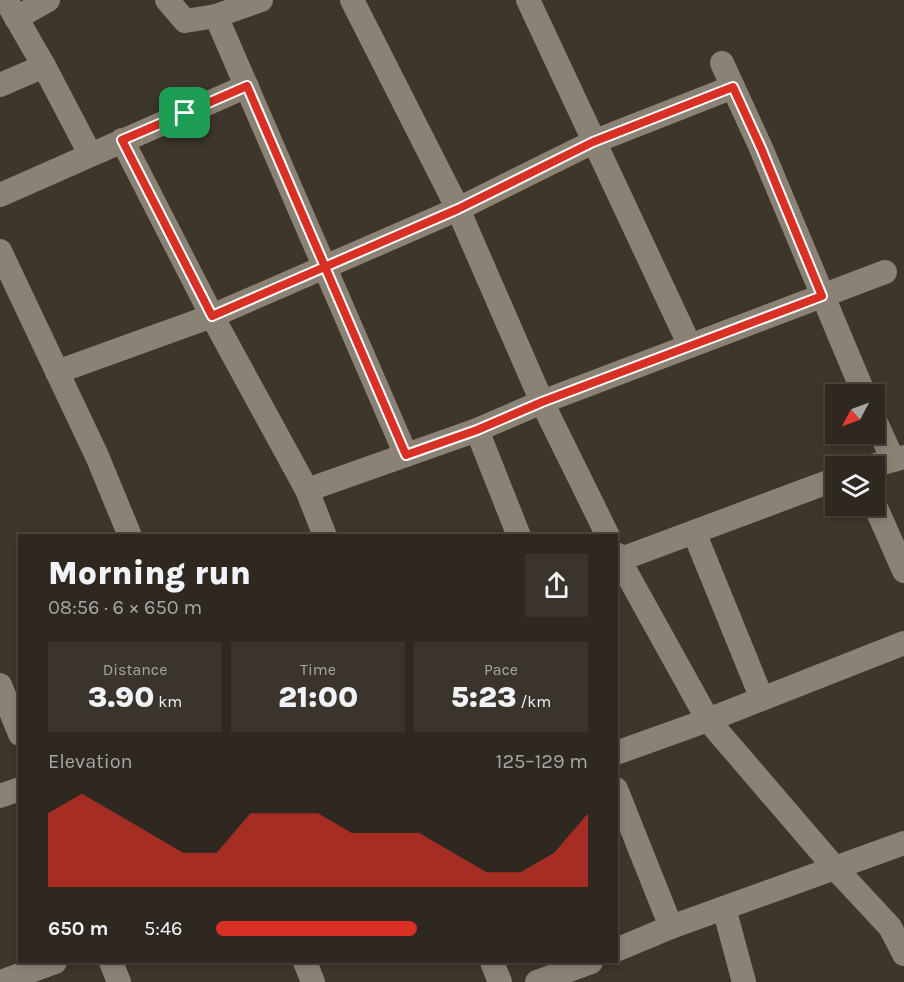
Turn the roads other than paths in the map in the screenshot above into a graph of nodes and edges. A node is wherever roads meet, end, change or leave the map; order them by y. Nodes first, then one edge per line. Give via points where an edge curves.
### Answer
1 (48, 0) edge
2 (167, 0) edge
3 (261, 0) edge
4 (352, 0) edge
5 (528, 0) edge
6 (11, 9) edge
7 (216, 16) junction
8 (722, 63) dead end
9 (44, 66) junction
10 (0, 85) edge
11 (247, 86) junction
12 (733, 87) junction
13 (122, 140) junction
14 (593, 142) junction
15 (90, 154) junction
16 (0, 195) edge
17 (458, 209) junction
18 (0, 251) edge
19 (325, 267) junction
20 (885, 272) dead end
21 (822, 296) junction
22 (212, 316) junction
23 (690, 346) junction
24 (57, 372) junction
25 (860, 384) edge
26 (542, 402) junction
27 (477, 430) junction
28 (883, 444) edge
29 (406, 455) junction
30 (889, 461) edge
31 (825, 483) edge
32 (307, 490) junction
33 (880, 516) edge
34 (694, 532) junction
35 (129, 534) edge
36 (324, 534) edge
37 (518, 534) edge
38 (607, 534) edge
39 (618, 558) edge
40 (618, 560) edge
41 (904, 571) edge
42 (904, 643) edge
43 (5, 686) edge
44 (762, 699) junction
45 (708, 720) junction
46 (18, 728) edge
47 (618, 752) edge
48 (18, 790) edge
49 (618, 794) edge
50 (0, 796) edge
51 (904, 843) edge
52 (835, 868) junction
53 (724, 908) junction
54 (671, 927) junction
55 (618, 949) edge
56 (904, 954) edge
57 (52, 963) edge
58 (111, 963) edge
59 (305, 963) edge
60 (492, 963) edge
61 (590, 963) edge
62 (570, 977) edge
63 (1, 982) edge
64 (119, 982) edge
65 (313, 982) edge
66 (500, 982) edge
67 (537, 982) edge
68 (744, 982) edge

1 - 6 street
2 - 7 street via 185,21
3 - 7 street
4 - 17 street
5 - 14 street
6 - 9 street
7 - 11 street
8 - 12 street
9 - 10 street
9 - 15 street
11 - 13 street
11 - 19 street
12 - 14 street
12 - 21 street
13 - 15 street
13 - 22 street
14 - 17 street
14 - 23 street
15 - 16 street
17 - 19 street
17 - 26 street
18 - 24 street
19 - 22 street
19 - 29 street
20 - 21 street
21 - 23 street
21 - 25 street
22 - 24 street
22 - 32 street
23 - 26 street
24 - 35 street
26 - 27 street
26 - 38 street
27 - 29 street
27 - 37 street
28 - 30 street
29 - 32 street
31 - 34 street
32 - 36 street
33 - 41 street
34 - 39 street
34 - 44 street
40 - 45 street
42 - 44 street
43 - 46 street
44 - 45 street
45 - 47 street
45 - 52 street
48 - 50 street
49 - 54 street
51 - 52 street
52 - 53 street
52 - 56 street via 891,927
53 - 54 street
53 - 68 street
54 - 55 street
57 - 63 street
58 - 64 street
59 - 65 street
60 - 66 street
61 - 62 street
62 - 67 street

